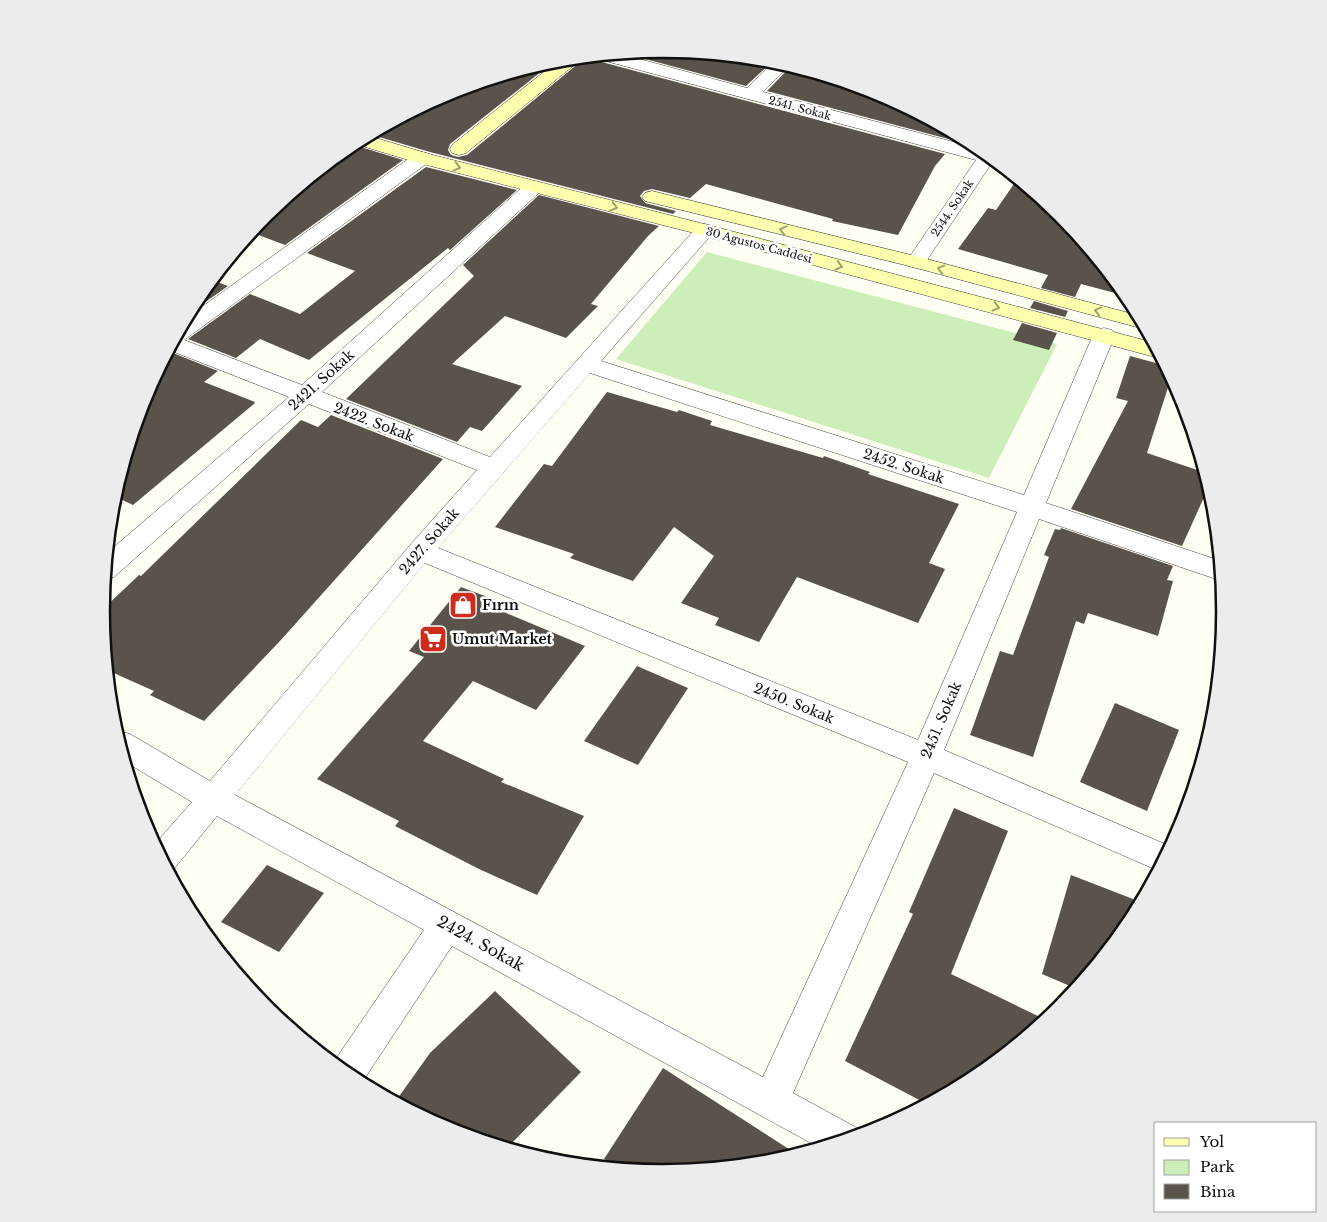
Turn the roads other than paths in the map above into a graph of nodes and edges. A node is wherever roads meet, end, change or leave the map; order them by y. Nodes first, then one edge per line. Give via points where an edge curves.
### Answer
1 (621, 60) edge
2 (561, 67) edge
3 (776, 69) edge
4 (751, 94) junction
5 (389, 131) edge
6 (370, 142) edge
7 (459, 149) junction
8 (975, 154) edge
9 (422, 158) junction
10 (987, 163) edge
11 (534, 187) junction
12 (705, 230) junction
13 (916, 262) junction
14 (1135, 321) edge
15 (188, 327) edge
16 (1104, 335) junction
17 (178, 345) edge
18 (1151, 349) edge
19 (585, 364) junction
20 (305, 395) junction
21 (493, 467) junction
22 (1031, 507) junction
23 (420, 550) junction
24 (112, 564) edge
25 (1215, 569) edge
26 (128, 748) edge
27 (926, 756) junction
28 (214, 799) junction
29 (166, 855) edge
30 (1160, 856) edge
31 (447, 924) junction
32 (351, 1067) edge
33 (770, 1100) junction
34 (836, 1137) edge

1 - 4 street, 2541. Sokak
2 - 7 main road
3 - 4 street
4 - 8 street, 2541. Sokak
5 - 7 main road, 30 Agustos Caddesi
6 - 9 main road, 30 Agustos Caddesi
13 -> 7 main road, 30 Agustos Caddesi
9 -> 11 main road, 30 Agustos Caddesi
9 - 15 street
10 - 13 street, 2544. Sokak
11 -> 12 main road, 30 Agustos Caddesi
11 - 20 street, 2421. Sokak
12 -> 16 main road, 30 Agustos Caddesi
12 - 19 street, 2427. Sokak
14 -> 13 main road, 30 Agustos Caddesi
16 - 18 main road, 30 Agustos Caddesi
16 - 22 street, 2451. Sokak
17 - 20 street, 2422. Sokak
19 - 21 street, 2427. Sokak
19 - 22 street, 2452. Sokak
20 - 21 street, 2422. Sokak
20 - 24 street, 2421. Sokak
21 - 23 street, 2427. Sokak
22 - 25 street, 2452. Sokak
22 - 27 street, 2451. Sokak
23 - 27 street, 2450. Sokak
23 - 28 street, 2427. Sokak
26 - 28 street, 2424. Sokak
27 - 30 street, 2450. Sokak
27 - 33 street, 2451. Sokak
28 - 29 street, 2427. Sokak
28 - 31 street, 2424. Sokak
31 - 32 street
31 - 33 street, 2424. Sokak
33 - 34 street, 2424. Sokak

